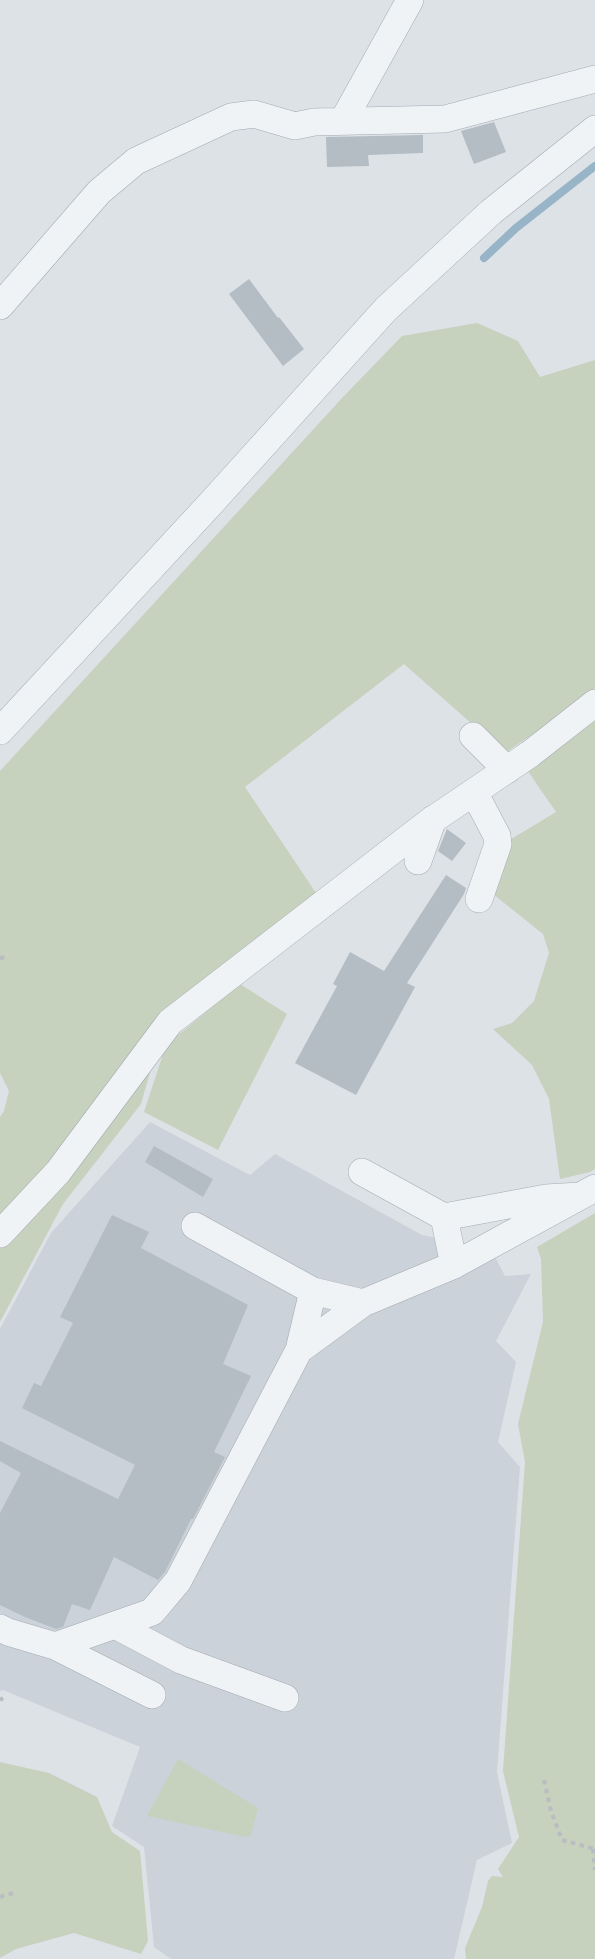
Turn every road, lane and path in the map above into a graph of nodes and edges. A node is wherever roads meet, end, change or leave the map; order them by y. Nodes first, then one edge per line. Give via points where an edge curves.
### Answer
1 (410, 0) edge
2 (595, 79) edge
3 (343, 121) junction
4 (595, 129) edge
5 (0, 306) edge
6 (595, 703) edge
7 (0, 731) edge
8 (473, 736) dead end
9 (507, 770) junction
10 (474, 792) junction
11 (433, 819) junction
12 (418, 861) dead end
13 (479, 899) dead end
14 (6, 957) dead end
15 (0, 958) edge
16 (170, 1022) junction
17 (165, 1065) dead end
18 (362, 1172) dead end
19 (588, 1192) edge
20 (444, 1217) junction
21 (195, 1226) dead end
22 (0, 1234) edge
23 (454, 1265) junction
24 (313, 1291) junction
25 (363, 1303) junction
26 (299, 1350) junction
27 (115, 1625) junction
28 (0, 1628) edge
29 (55, 1646) junction
30 (152, 1695) dead end
31 (285, 1698) dead end
32 (544, 1780) dead end
33 (594, 1849) edge
34 (595, 1869) edge
35 (16, 1892) dead end
36 (0, 1897) edge

1 - 3 street
2 - 3 street via 445,119
3 - 5 street via 295,126 254,114 231,117 136,161 99,192
4 - 7 street via 491,212 386,309
6 - 9 street
8 - 9 street
9 - 10 street
10 - 11 street
10 - 13 street via 498,844
11 - 12 street
11 - 16 street
14 - 15 path
16 - 17 street
16 - 22 street via 58,1172
18 - 20 street
19 - 20 street
19 - 23 street
20 - 23 street
21 - 24 street
23 - 25 street
24 - 25 street
24 - 26 street
25 - 26 street
26 - 27 street via 178,1581 152,1612
27 - 29 street
27 - 31 street via 181,1660
28 - 29 street
29 - 30 street
32 - 33 path via 562,1840
33 - 34 path
35 - 36 path

